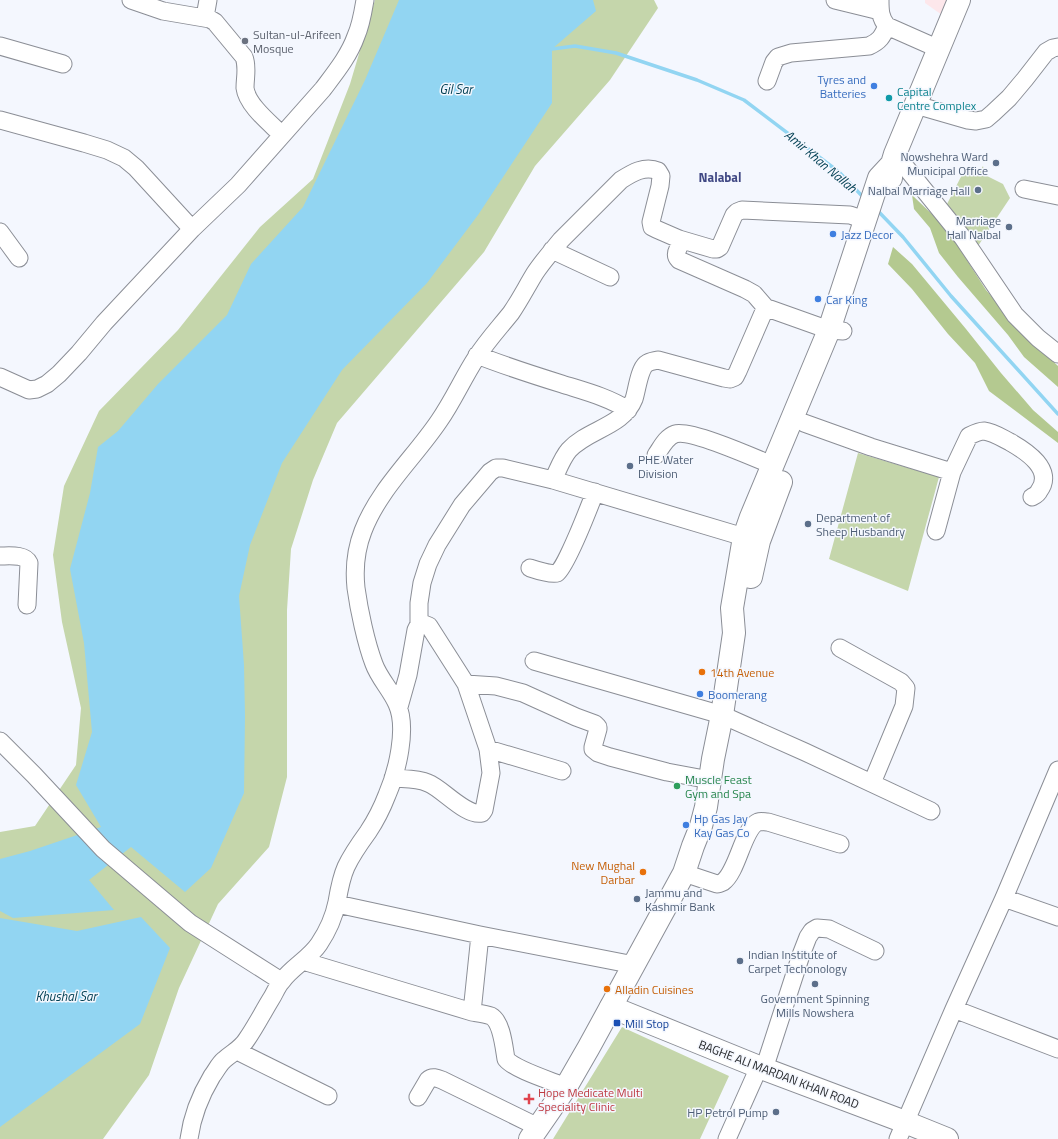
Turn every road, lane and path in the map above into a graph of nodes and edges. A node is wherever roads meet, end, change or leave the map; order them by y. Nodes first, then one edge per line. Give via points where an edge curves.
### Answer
1 (131, 0) edge
2 (208, 0) edge
3 (365, 0) edge
4 (835, 0) edge
5 (959, 0) edge
6 (882, 12) edge
7 (205, 17) junction
8 (0, 46) edge
9 (1058, 47) edge
10 (939, 49) junction
11 (63, 64) dead end
12 (767, 81) dead end
13 (916, 105) junction
14 (0, 120) edge
15 (282, 135) junction
16 (889, 170) junction
17 (1024, 189) dead end
18 (1058, 196) edge
19 (871, 223) junction
20 (192, 229) junction
21 (0, 232) edge
22 (679, 239) junction
23 (552, 250) junction
24 (19, 258) dead end
25 (610, 277) dead end
26 (767, 309) junction
27 (836, 331) junction
28 (1058, 354) edge
29 (477, 355) junction
30 (0, 377) edge
31 (628, 410) junction
32 (798, 420) junction
33 (656, 455) dead end
34 (772, 465) junction
35 (952, 472) junction
36 (553, 480) junction
37 (595, 492) junction
38 (1032, 497) dead end
39 (936, 531) dead end
40 (744, 537) junction
41 (0, 556) edge
42 (530, 568) dead end
43 (27, 605) dead end
44 (419, 624) junction
45 (734, 633) junction
46 (840, 648) dead end
47 (534, 661) dead end
48 (466, 684) junction
49 (398, 707) junction
50 (722, 715) junction
51 (0, 741) edge
52 (488, 750) junction
53 (562, 772) dead end
54 (1058, 773) edge
55 (393, 778) junction
56 (710, 780) junction
57 (872, 783) junction
58 (931, 811) dead end
59 (840, 844) dead end
60 (684, 873) junction
61 (1004, 898) junction
62 (337, 904) junction
63 (1058, 917) edge
64 (480, 935) junction
65 (875, 951) dead end
66 (302, 962) junction
67 (634, 966) junction
68 (281, 981) junction
69 (611, 1007) junction
70 (954, 1008) junction
71 (472, 1012) junction
72 (1058, 1049) edge
73 (237, 1051) junction
74 (761, 1068) junction
75 (566, 1087) junction
76 (328, 1096) dead end
77 (418, 1098) dead end
78 (902, 1130) edge
79 (534, 1133) edge
80 (189, 1139) edge
81 (726, 1139) edge
82 (948, 1139) edge

1 - 7 street via 163,12
2 - 7 street
3 - 15 street via 362,20 347,55 323,89
4 - 6 street
5 - 10 main road
6 - 10 street
6 - 12 street via 883,36 877,42 869,46 791,53 778,57
7 - 15 street via 215,22 244,57 246,96
8 - 11 street
9 - 13 street via 1046,52 1009,98 986,119 968,120
10 - 13 main road
13 - 16 main road
14 - 20 street via 90,144 124,158
15 - 20 street via 238,185
16 - 19 main road
16 - 28 street via 963,238 1015,315
17 - 18 street
19 - 22 street via 850,215 742,210 734,215 717,249
19 - 27 main road
20 - 30 street via 60,374 37,389 29,390
21 - 24 street
22 - 23 street via 652,227 661,176 652,168 621,180
22 - 26 street via 680,246 676,257 754,294
23 - 25 street
23 - 29 street via 511,312
26 - 27 street
26 - 31 street via 735,377 724,378 658,360 652,361 643,370
27 - 32 main road
29 - 31 street via 618,403
29 - 49 street via 441,418 382,494 362,532 356,566 356,587 374,665
31 - 36 street via 568,450
32 - 34 main road
32 - 35 street via 871,447
32 - 45 main road via 777,492 759,541 744,612
33 - 34 street via 674,434 687,433 722,444
34 - 40 main road
35 - 38 street via 969,436 983,431 994,434 1036,459 1044,481 1039,492
35 - 39 street
36 - 37 street
36 - 44 street via 503,468 496,468 490,472 462,505 428,564 422,583
37 - 40 street
37 - 42 street via 561,569 553,573
40 - 45 main road via 732,608
41 - 43 street via 24,557 28,560
44 - 48 street via 429,626
44 - 49 street
45 - 50 main road
46 - 57 street via 901,682 906,688 904,706
47 - 50 street
48 - 52 street
48 - 56 street via 496,686 523,693 595,724 598,729 593,749 598,753 667,772
49 - 55 street via 402,724 401,742
50 - 56 main road
50 - 57 street
51 - 68 street via 98,844 190,922
52 - 53 street
52 - 55 street via 490,773 486,800 482,813 479,814 455,803 429,783
54 - 61 street
55 - 62 street via 382,809 354,850 345,869
56 - 60 main road via 701,826
57 - 58 street
59 - 60 street via 768,822 760,822 754,825 749,833 731,872 723,882 717,884
60 - 67 main road
61 - 63 street
61 - 70 street
62 - 64 street
62 - 66 street via 320,942
64 - 67 street
64 - 71 street
65 - 74 street via 829,929 817,928 812,931
66 - 68 street
66 - 71 street
67 - 69 main road
68 - 73 street via 242,1047
69 - 74 main road, BAGHE ALI MARDAN KHAN ROAD
69 - 75 main road
70 - 72 street
70 - 78 street
71 - 75 street via 491,1016 499,1025 506,1058 510,1062 518,1068
73 - 76 street
73 - 80 street via 224,1059 206,1086 196,1108
74 - 78 main road, BAGHE ALI MARDAN KHAN ROAD
74 - 81 street
75 - 79 main road
77 - 79 street via 428,1080 433,1077
78 - 82 main road, BAGHE ALI MARDAN KHAN ROAD

